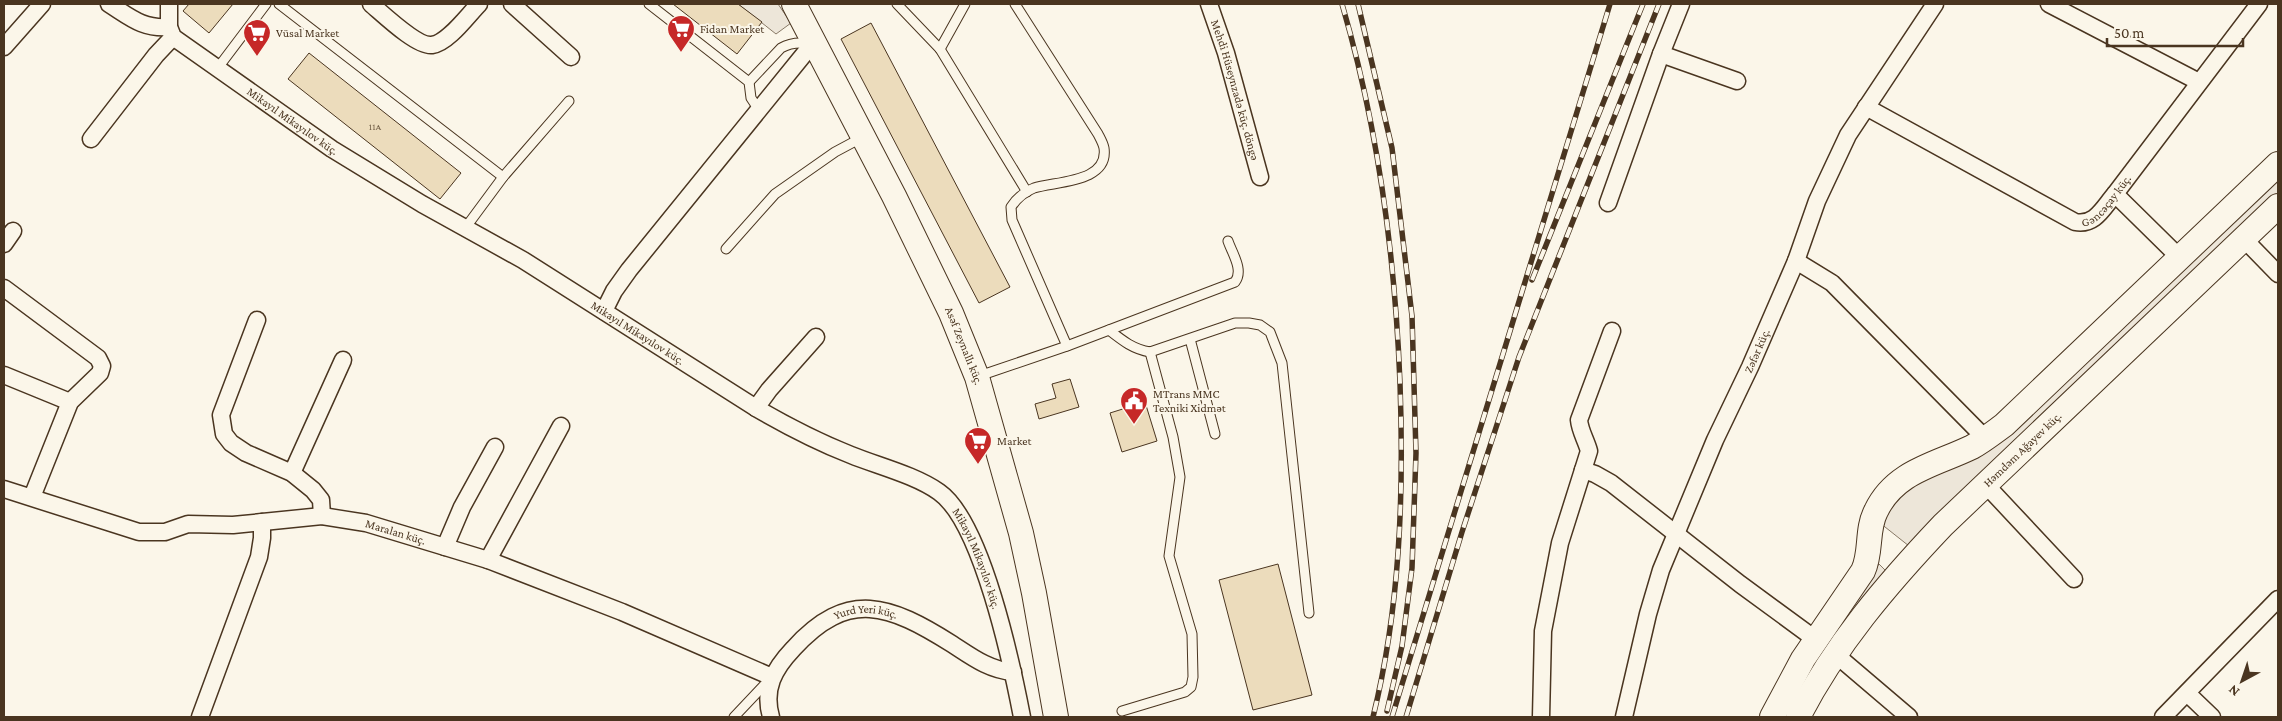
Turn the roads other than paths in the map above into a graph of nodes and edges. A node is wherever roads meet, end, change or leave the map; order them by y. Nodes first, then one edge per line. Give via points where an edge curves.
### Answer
1 (42, 4) edge
2 (109, 4) edge
3 (169, 4) edge
4 (266, 4) edge
5 (279, 4) edge
6 (371, 4) edge
7 (479, 4) edge
8 (512, 4) edge
9 (649, 4) edge
10 (794, 4) edge
11 (897, 4) edge
12 (965, 4) edge
13 (1015, 4) edge
14 (1209, 4) edge
15 (1681, 4) edge
16 (1935, 4) edge
17 (2049, 4) edge
18 (2259, 4) edge
19 (171, 32) junction
20 (814, 44) junction
21 (4, 47) edge
22 (940, 48) junction
23 (1661, 54) junction
24 (571, 57) dead end
25 (217, 69) junction
26 (1737, 81) dead end
27 (749, 82) junction
28 (2199, 82) junction
29 (569, 101) dead end
30 (1866, 107) junction
31 (759, 110) junction
32 (863, 137) junction
33 (91, 139) dead end
34 (2278, 164) edge
35 (503, 177) junction
36 (1260, 177) dead end
37 (1027, 192) junction
38 (2115, 194) junction
39 (1608, 203) dead end
40 (2278, 206) edge
41 (466, 227) junction
42 (2244, 239) junction
43 (1228, 241) dead end
44 (726, 249) dead end
45 (2180, 258) junction
46 (1796, 260) junction
47 (2278, 274) edge
48 (4, 288) edge
49 (604, 311) junction
50 (257, 320) dead end
51 (1110, 330) junction
52 (1612, 330) dead end
53 (816, 337) dead end
54 (1190, 339) junction
55 (1067, 346) junction
56 (1150, 352) junction
57 (342, 360) dead end
58 (4, 375) edge
59 (977, 377) junction
60 (70, 402) junction
61 (756, 408) junction
62 (560, 426) dead end
63 (1215, 434) dead end
64 (1986, 439) junction
65 (495, 447) dead end
66 (1583, 470) junction
67 (292, 473) junction
68 (1986, 485) junction
69 (4, 489) edge
70 (32, 497) junction
71 (322, 516) junction
72 (262, 522) junction
73 (1676, 534) junction
74 (444, 546) junction
75 (488, 560) junction
76 (2074, 580) dead end
77 (2278, 599) edge
78 (1309, 613) dead end
79 (1815, 639) junction
80 (1835, 654) junction
81 (1013, 672) junction
82 (772, 677) junction
83 (2187, 693) junction
84 (1122, 711) dead end
85 (200, 717) edge
86 (734, 717) edge
87 (770, 717) edge
88 (1022, 717) edge
89 (1056, 717) edge
90 (1541, 717) edge
91 (1624, 717) edge
92 (1772, 717) edge
93 (1798, 717) edge
94 (1909, 717) edge
95 (2163, 717) edge
96 (2212, 717) edge

1 - 21 street
2 - 19 street via 140,24
3 - 19 street
4 - 25 lane
5 - 35 lane
6 - 7 street via 413,38 431,45 452,33
8 - 24 street
9 - 27 lane
10 - 20 street, Asəf Zeynallı küç.
11 - 22 lane
12 - 22 lane
13 - 37 lane via 1104,148 1098,168 1088,176
14 - 36 street, Mehdi Hüseynzadə küç. döngə
15 - 23 street
16 - 30 street, Zəfər küç.
17 - 28 street
18 - 28 street, Gəncəçay küç.
19 - 25 street, Mikayıl Mikayılov küç.
19 - 33 street
20 - 27 lane via 787,44 772,55
20 - 31 street
20 - 32 street, Asəf Zeynallı küç.
22 - 37 lane
23 - 26 street
23 - 39 street
25 - 41 street, Mikayıl Mikayılov küç. via 332,150
27 - 31 lane via 751,98
28 - 38 street, Gəncəçay küç.
29 - 35 lane
30 - 38 street, Gəncəçay küç. via 2075,222 2084,224 2093,220
30 - 46 street, Zəfər küç. via 1835,160
31 - 49 street via 629,270
32 - 44 lane via 835,152 775,194
32 - 59 street, Asəf Zeynallı küç. via 950,313
34 - 45 street
35 - 41 lane
37 - 55 lane via 1011,207 1012,220
38 - 45 street
40 - 42 street, Həmdəm Ağayev küç.
41 - 49 street, Mikayıl Mikayılov küç.
42 - 47 street
42 - 68 street, Həmdəm Ağayev küç.
43 - 51 lane via 1239,271 1235,282
45 - 64 street
46 - 64 street via 1832,283
46 - 73 street, Zəfər küç. via 1714,440
48 - 60 street via 98,358 102,366 100,373
49 - 61 street, Mikayıl Mikayılov küç.
50 - 67 street via 221,424 231,443
51 - 55 lane
51 - 56 lane via 1137,350
52 - 66 street via 1579,420 1589,451
53 - 61 street
54 - 56 lane
54 - 63 lane
54 - 78 lane via 1235,323 1249,323 1270,332 1276,345 1282,363
55 - 59 lane
56 - 84 lane via 1173,437 1180,477 1169,556 1192,634 1193,677 1185,692
57 - 67 street
58 - 60 street
59 - 89 street, Asəf Zeynallı küç. via 1021,533
60 - 70 street
61 - 81 street, Mikayıl Mikayılov küç. via 793,430 921,482 951,502 977,552
62 - 75 street
64 - 79 street via 1906,475 1881,501 1873,518 1868,560 1863,571
65 - 74 street
66 - 73 street via 1611,482
66 - 90 street via 1560,543 1544,631
67 - 71 street via 321,500
68 - 76 street
68 - 80 street, Həmdəm Ağayev küç. via 1909,561
69 - 70 street, Maralan küç.
70 - 72 street, Maralan küç. via 139,532 165,532 188,524
71 - 72 street, Maralan küç.
71 - 74 street, Maralan küç. via 366,523
72 - 85 street via 259,557
73 - 79 street
73 - 91 street, Zəfər küç. via 1648,614
74 - 75 street, Maralan küç.
75 - 82 street, Maralan küç. via 622,612
77 - 83 street
79 - 80 street
79 - 92 street
80 - 93 street, Həmdəm Ağayev küç.
80 - 94 street
81 - 82 street, Yurd Yeri küç. via 986,666 923,626 887,612 861,608 842,612 822,623 780,662
81 - 88 street, Mikayıl Mikayılov küç.
82 - 86 lane
82 - 87 street, Yurd Yeri küç. via 768,696
83 - 95 street
83 - 96 street

